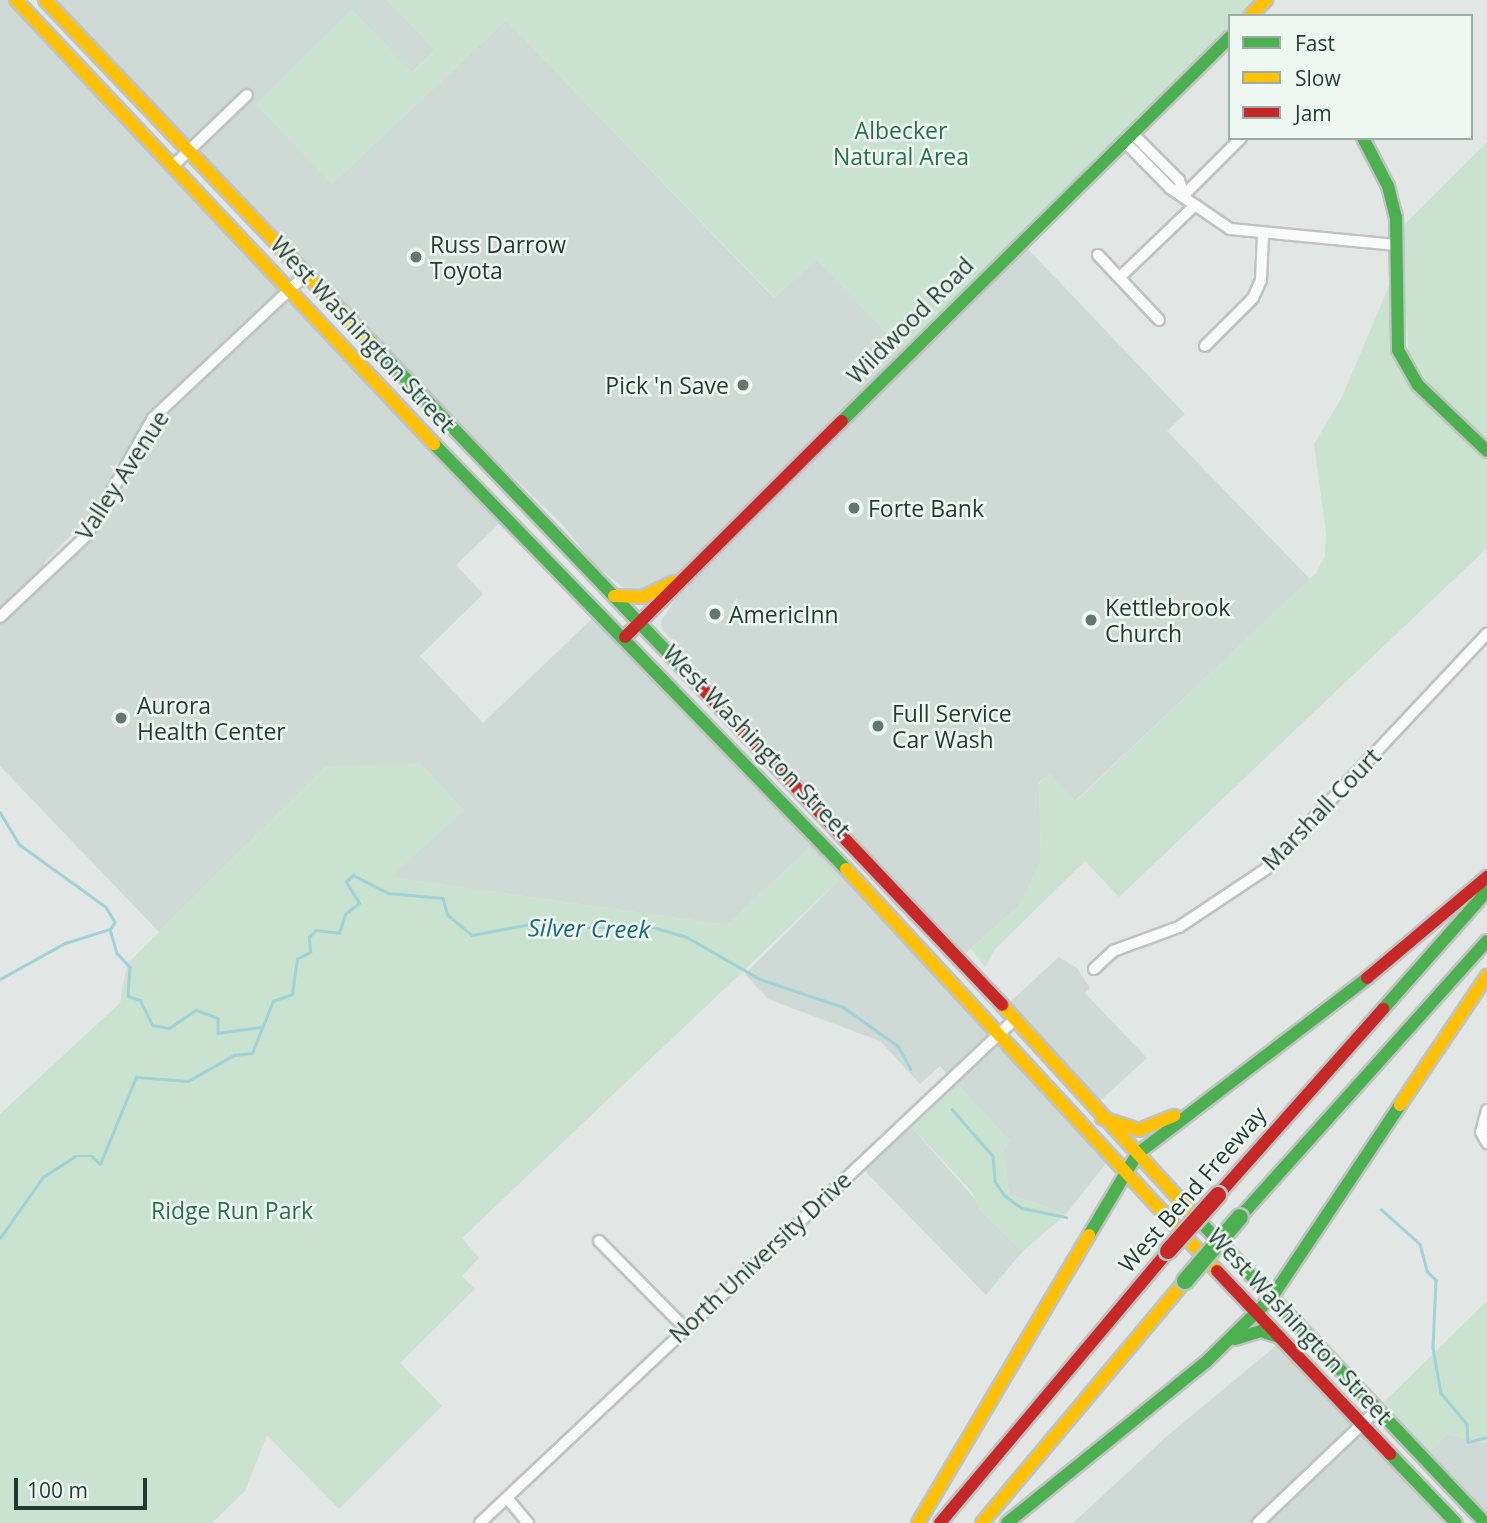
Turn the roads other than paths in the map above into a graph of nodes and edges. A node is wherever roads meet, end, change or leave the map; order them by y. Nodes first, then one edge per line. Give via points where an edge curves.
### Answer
1 (16, 0) edge
2 (45, 0) edge
3 (1266, 0) edge
4 (1252, 14) edge
5 (1228, 39) edge
6 (247, 95) dead end
7 (1129, 138) junction
8 (1239, 140) edge
9 (1364, 140) edge
10 (189, 150) junction
11 (174, 165) junction
12 (1184, 195) junction
13 (1195, 205) junction
14 (1263, 235) junction
15 (1396, 245) junction
16 (1098, 255) dead end
17 (304, 276) junction
18 (1120, 277) junction
19 (290, 291) junction
20 (1158, 320) dead end
21 (1205, 346) dead end
22 (1487, 451) edge
23 (684, 577) junction
24 (614, 596) junction
25 (0, 617) edge
26 (639, 623) junction
27 (1487, 634) edge
28 (625, 637) junction
29 (1487, 877) edge
30 (1487, 891) edge
31 (1487, 941) edge
32 (1094, 969) dead end
33 (1487, 976) edge
34 (1015, 1019) junction
35 (998, 1031) junction
36 (1190, 1110) junction
37 (1486, 1111) edge
38 (1102, 1118) junction
39 (1487, 1143) edge
40 (1136, 1154) junction
41 (1124, 1174) junction
42 (599, 1241) dead end
43 (1272, 1297) junction
44 (1258, 1314) junction
45 (685, 1328) junction
46 (1280, 1337) junction
47 (1232, 1340) junction
48 (1378, 1409) junction
49 (1363, 1424) junction
50 (506, 1498) junction
51 (480, 1523) edge
52 (528, 1523) edge
53 (918, 1523) edge
54 (940, 1523) edge
55 (982, 1523) edge
56 (1007, 1523) edge
57 (1258, 1523) edge
58 (1456, 1523) edge
59 (1485, 1523) edge

1 - 11 main road, West Washington Street
2 - 10 main road, West Washington Street
3 - 4 main road
5 - 7 main road, Wildwood Road
6 - 10 street
7 - 12 street via 1179,180
7 - 23 main road, Wildwood Road
8 - 12 street
9 - 15 main road via 1388,186
10 - 11 street
10 - 17 main road, West Washington Street
11 - 19 main road, West Washington Street
12 - 13 street
13 - 14 street via 1230,229
13 - 18 street
14 - 15 street
14 - 21 street via 1261,280 1252,298
15 - 22 main road via 1398,350 1418,385
16 - 18 street
17 - 19 street, Valley Avenue
17 - 24 main road, West Washington Street
18 - 20 street
19 - 25 street, Valley Avenue via 153,418 87,535
19 - 28 main road, West Washington Street
23 - 24 main road via 643,597
23 - 26 main road, Wildwood Road
24 - 26 main road, West Washington Street
26 - 28 main road, Wildwood Road
26 - 34 main road, West Washington Street
27 - 32 street, Marshall Court via 1266,869 1179,927 1113,950
28 - 35 main road, West Washington Street
29 - 36 main road via 1397,955
30 - 54 main road, West Bend Freeway, bridge via 1168,1251
31 - 55 main road, bridge via 1240,1217
33 - 43 main road
34 - 35 street, North University Drive
34 - 38 main road, West Washington Street
35 - 41 main road, West Washington Street
35 - 45 street, North University Drive
36 - 38 main road via 1139,1130
36 - 40 main road
37 - 39 street via 1481,1132
38 - 40 main road, West Washington Street
40 - 41 main road
40 - 43 main road, West Washington Street
41 - 44 main road, West Washington Street
41 - 53 main road
42 - 45 street
43 - 44 main road
43 - 48 main road, West Washington Street
44 - 46 main road, West Washington Street
44 - 47 main road
45 - 50 street, North University Drive
46 - 47 main road via 1261,1331
46 - 49 main road, West Washington Street
47 - 56 main road
48 - 49 street
48 - 59 main road, West Washington Street
49 - 57 street
49 - 58 main road, West Washington Street
50 - 51 street, North University Drive
50 - 52 street

